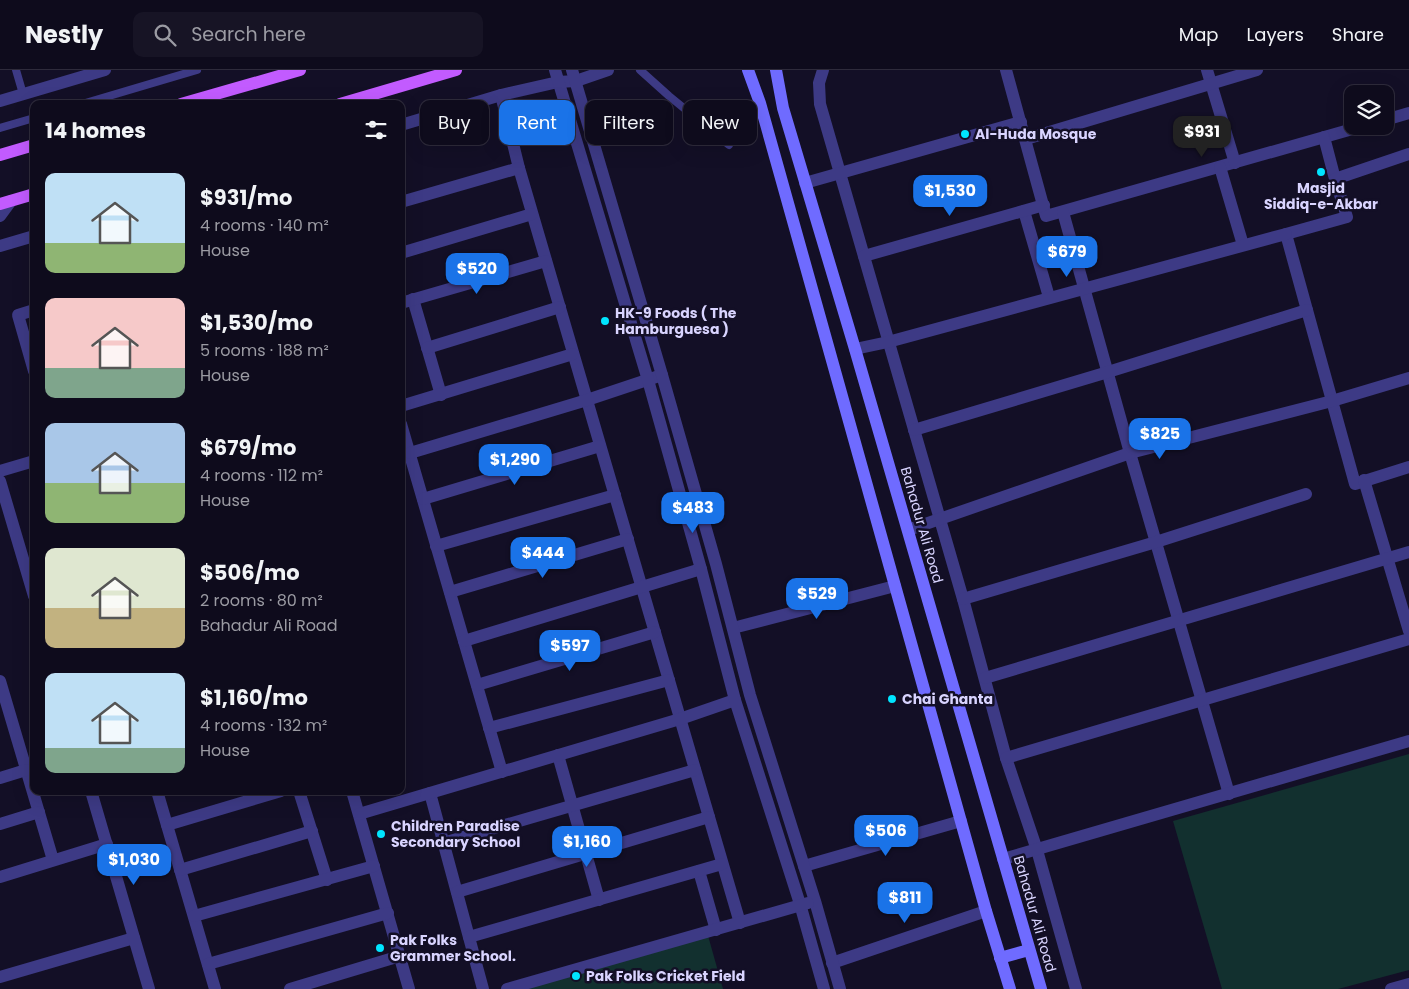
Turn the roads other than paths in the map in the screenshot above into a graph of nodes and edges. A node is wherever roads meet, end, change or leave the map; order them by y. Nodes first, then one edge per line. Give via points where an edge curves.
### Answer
1 (16, 70) edge
2 (105, 70) edge
3 (197, 70) edge
4 (300, 70) edge
5 (456, 70) edge
6 (608, 70) edge
7 (640, 70) edge
8 (748, 70) edge
9 (776, 70) edge
10 (823, 70) edge
11 (1006, 70) edge
12 (1207, 70) edge
13 (1257, 70) edge
14 (556, 76) edge
15 (574, 76) edge
16 (1211, 83) junction
17 (23, 94) junction
18 (501, 95) junction
19 (96, 100) edge
20 (195, 100) edge
21 (354, 100) edge
22 (0, 101) edge
23 (683, 107) edge
24 (1409, 113) edge
25 (1394, 117) edge
26 (30, 119) edge
27 (1021, 122) junction
28 (405, 124) edge
29 (0, 128) edge
30 (1344, 131) edge
31 (1324, 137) junction
32 (1026, 139) junction
33 (30, 146) edge
34 (1409, 154) edge
35 (0, 155) edge
36 (1234, 163) junction
37 (1220, 167) junction
38 (519, 168) junction
39 (841, 173) junction
40 (1335, 179) junction
41 (805, 183) junction
42 (30, 195) edge
43 (405, 201) edge
44 (5, 202) edge
45 (1044, 205) junction
46 (1024, 211) junction
47 (1063, 212) junction
48 (532, 214) junction
49 (0, 216) edge
50 (1286, 234) junction
51 (30, 237) edge
52 (1243, 245) junction
53 (0, 246) edge
54 (405, 252) edge
55 (864, 256) junction
56 (546, 261) junction
57 (1084, 288) junction
58 (1049, 297) junction
59 (407, 301) edge
60 (560, 307) junction
61 (1307, 310) junction
62 (30, 311) edge
63 (888, 342) junction
64 (427, 348) junction
65 (855, 348) junction
66 (30, 354) edge
67 (573, 354) junction
68 (1108, 372) junction
69 (662, 375) junction
70 (1409, 378) edge
71 (648, 380) junction
72 (440, 394) junction
73 (587, 400) junction
74 (1332, 401) junction
75 (405, 405) edge
76 (914, 430) junction
77 (405, 437) edge
78 (600, 446) junction
79 (410, 453) junction
80 (1130, 453) junction
81 (30, 462) edge
82 (1409, 467) edge
83 (0, 471) edge
84 (1364, 480) junction
85 (0, 481) edge
86 (1306, 494) dead end
87 (615, 495) junction
88 (423, 499) junction
89 (939, 519) junction
90 (908, 530) junction
91 (628, 539) junction
92 (1156, 542) junction
93 (436, 546) junction
94 (1409, 552) edge
95 (1387, 558) junction
96 (701, 568) junction
97 (30, 582) edge
98 (641, 586) junction
99 (895, 586) junction
100 (450, 592) junction
101 (963, 599) junction
102 (1178, 620) junction
103 (733, 628) junction
104 (1409, 631) edge
105 (655, 632) junction
106 (1409, 639) edge
107 (464, 641) junction
108 (985, 678) junction
109 (669, 680) junction
110 (0, 681) edge
111 (477, 685) junction
112 (1201, 699) junction
113 (736, 700) junction
114 (680, 719) junction
115 (13, 726) junction
116 (489, 728) junction
117 (0, 729) edge
118 (1409, 741) edge
119 (558, 755) junction
120 (1006, 758) junction
121 (26, 770) junction
122 (695, 770) junction
123 (502, 772) junction
124 (0, 778) edge
125 (30, 783) edge
126 (430, 793) junction
127 (1229, 794) junction
128 (34, 795) edge
129 (92, 795) edge
130 (158, 795) edge
131 (268, 795) edge
132 (300, 795) edge
133 (353, 795) edge
134 (572, 806) junction
135 (39, 812) junction
136 (359, 814) junction
137 (709, 817) junction
138 (961, 821) junction
139 (0, 824) edge
140 (167, 825) junction
141 (312, 831) junction
142 (443, 843) junction
143 (107, 844) junction
144 (1037, 850) junction
145 (586, 854) junction
146 (53, 860) junction
147 (1003, 860) junction
148 (722, 864) junction
149 (374, 866) junction
150 (804, 866) junction
151 (180, 870) junction
152 (699, 871) junction
153 (0, 877) edge
154 (326, 880) junction
155 (457, 892) junction
156 (599, 900) junction
157 (816, 901) junction
158 (800, 904) junction
159 (986, 911) junction
160 (388, 913) junction
161 (194, 916) junction
162 (740, 923) junction
163 (716, 930) junction
164 (469, 937) junction
165 (134, 938) junction
166 (1029, 950) junction
167 (400, 956) junction
168 (1000, 958) junction
169 (832, 963) junction
170 (208, 964) junction
171 (0, 977) edge
172 (1409, 984) edge
173 (149, 989) edge
174 (215, 989) edge
175 (290, 989) edge
176 (409, 989) edge
177 (483, 989) edge
178 (507, 989) edge
179 (824, 989) edge
180 (840, 989) edge
181 (1010, 989) edge
182 (1041, 989) edge
183 (1076, 989) edge
184 (1391, 989) edge

1 - 17 lane
2 - 17 street
3 - 19 lane
4 - 20 main road
5 - 21 main road
6 - 15 street
7 - 23 lane
8 - 99 main road
9 - 41 main road, Bahadur Ali Road via 783,108
10 - 39 street via 819,83 820,104
11 - 27 street
12 - 16 street
13 - 16 street
14 - 15 street
14 - 18 street
14 - 71 street
15 - 69 street
16 - 32 street
16 - 36 street
17 - 22 street
18 - 28 street
18 - 38 street
24 - 25 street
26 - 29 lane
27 - 32 street
27 - 39 street
30 - 31 street
31 - 36 street
31 - 40 street
32 - 45 street
33 - 35 main road
34 - 40 street
36 - 37 street
37 - 47 street
37 - 52 street
38 - 43 street
38 - 48 street
39 - 41 street
39 - 55 street
40 - 50 street via 1347,217
41 - 65 main road, Bahadur Ali Road
42 - 44 main road
44 - 49 street
45 - 46 street
45 - 47 street via 1046,216
46 - 55 street
46 - 58 street
47 - 57 street
48 - 54 street
48 - 56 street
50 - 52 street
50 - 61 street
51 - 53 street
52 - 57 street
55 - 63 street
56 - 59 street
56 - 60 street
57 - 58 street
57 - 68 street
58 - 63 street
59 - 64 street
60 - 64 street
60 - 67 street
61 - 68 street
61 - 74 street
62 - 66 street via 18,315
63 - 65 street
63 - 76 street
64 - 72 street
65 - 90 main road, Bahadur Ali Road
67 - 72 street
67 - 73 street
68 - 76 street
68 - 80 street
69 - 71 street
69 - 103 street
70 - 74 street
71 - 73 street
71 - 96 street
72 - 75 street
73 - 78 street
73 - 79 street
74 - 80 street
74 - 84 street via 1355,484
76 - 89 street
77 - 79 street
78 - 87 street
78 - 88 street
79 - 88 street
80 - 89 street
80 - 92 street
81 - 83 street
82 - 84 street
84 - 95 street
85 - 97 street
86 - 92 street
87 - 91 street
87 - 93 street
88 - 93 street
89 - 90 street
89 - 101 street
90 - 147 main road, Bahadur Ali Road
91 - 98 street
91 - 100 street
92 - 101 street
92 - 102 street
93 - 100 street
94 - 95 street
95 - 102 street
95 - 104 street
96 - 98 street
96 - 113 street
98 - 105 street
98 - 107 street
99 - 103 street
99 - 138 main road
100 - 107 street
101 - 108 street
102 - 108 street
102 - 112 street
103 - 150 street via 750,695
105 - 109 street
105 - 111 street
106 - 112 street
107 - 111 street
108 - 120 street
109 - 114 street
109 - 116 street
110 - 115 street
111 - 116 street
112 - 120 street
112 - 127 street
113 - 114 street
113 - 158 street
114 - 119 street
114 - 122 street
115 - 117 street
115 - 121 street
116 - 123 street
118 - 127 street
119 - 123 street
119 - 134 street
120 - 144 street
121 - 124 street
121 - 125 street
122 - 134 street
122 - 137 street
123 - 126 street
126 - 136 street
126 - 142 street
127 - 144 street
128 - 135 street
129 - 143 street
130 - 140 street
131 - 140 street
132 - 141 street
133 - 136 street
134 - 142 street
134 - 145 street
135 - 139 street
135 - 146 street
136 - 149 street
137 - 145 street
137 - 148 street
138 - 150 street
138 - 159 main road
140 - 151 street
141 - 151 street
141 - 154 street
142 - 155 street
143 - 146 street
143 - 165 street
144 - 147 street
144 - 183 street
145 - 155 street
145 - 156 street
146 - 153 street
147 - 166 main road, Bahadur Ali Road
148 - 152 street
148 - 162 street
149 - 154 street
149 - 160 street
150 - 157 street
151 - 161 street
152 - 156 street
152 - 163 street
154 - 161 street
155 - 164 street
156 - 164 street
157 - 158 street
157 - 169 street
158 - 162 street
158 - 179 street
159 - 168 main road
159 - 169 street
160 - 167 street
160 - 170 street
161 - 170 street
162 - 163 street
163 - 178 street
164 - 177 street
165 - 171 street
165 - 173 street
166 - 168 main road
166 - 182 main road, Bahadur Ali Road
167 - 175 street
167 - 176 street
168 - 181 main road
169 - 180 street
170 - 174 street
172 - 184 street

